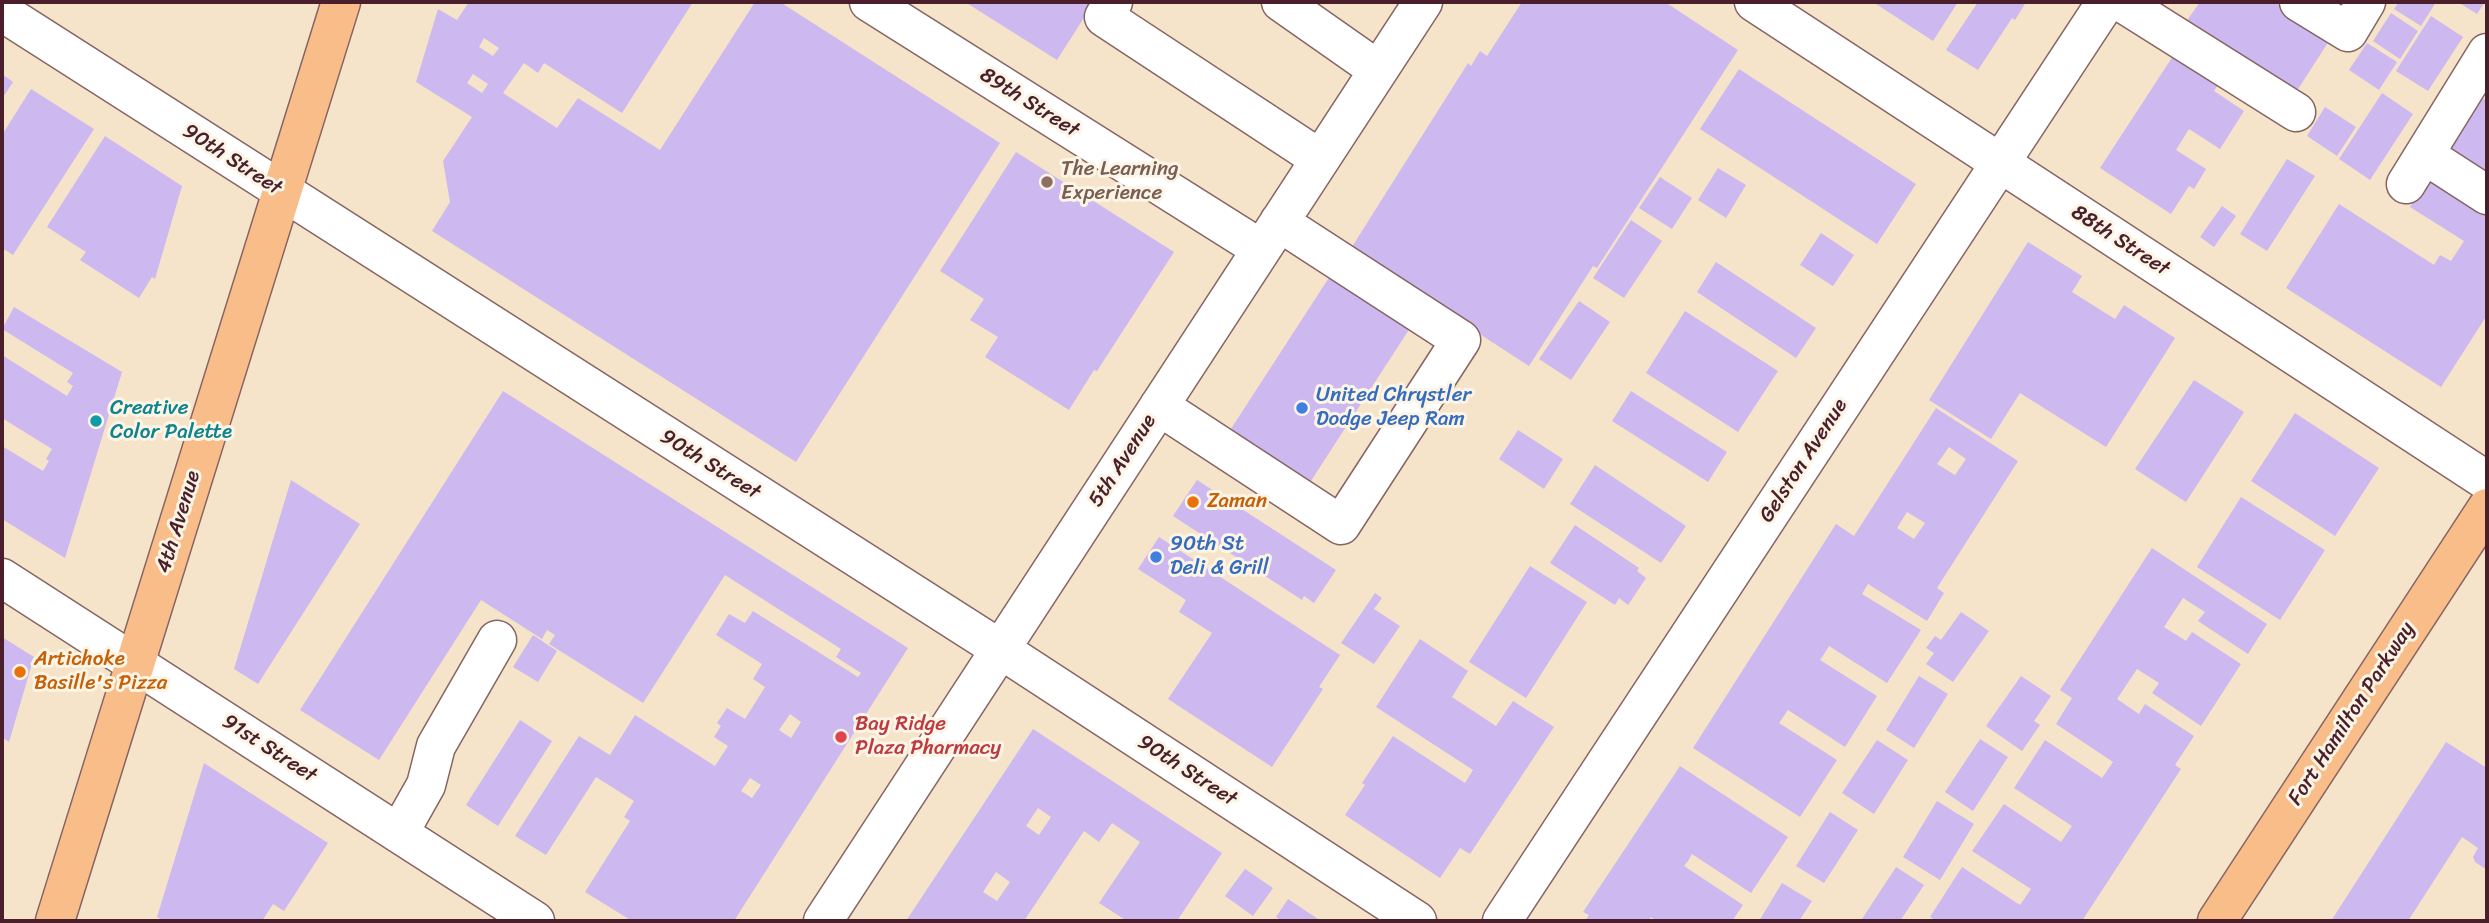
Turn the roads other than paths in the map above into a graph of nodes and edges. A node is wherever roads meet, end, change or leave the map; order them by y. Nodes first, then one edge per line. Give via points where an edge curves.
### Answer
1 (341, 2) edge
2 (869, 2) edge
3 (1113, 2) edge
4 (1281, 2) edge
5 (1423, 2) edge
6 (1754, 2) edge
7 (2106, 2) edge
8 (2122, 2) edge
9 (2298, 2) edge
10 (2366, 2) edge
11 (2, 12) edge
12 (1378, 71) junction
13 (2482, 74) edge
14 (2296, 112) dead end
15 (1320, 159) junction
16 (2000, 163) junction
17 (282, 191) junction
18 (2487, 195) edge
19 (1270, 235) junction
20 (1159, 406) junction
21 (2487, 481) edge
22 (2487, 508) edge
23 (2, 578) edge
24 (497, 640) dead end
25 (1000, 649) junction
26 (135, 663) junction
27 (399, 833) junction
28 (55, 921) edge
29 (535, 921) edge
30 (823, 921) edge
31 (1417, 921) edge
32 (1502, 921) edge
33 (2217, 921) edge

1 - 17 main road, 4th Avenue
2 - 19 street, 89th Street
3 - 15 street via 1104,17
4 - 12 street
5 - 12 street, 5th Avenue
6 - 16 street, 88th Street
7 - 16 street, Gelston Avenue
8 - 14 street
9 - 10 street via 2348,32
11 - 17 street, 90th Street
12 - 15 street, 5th Avenue
13 - 18 street via 2416,169
15 - 19 street, 5th Avenue
16 - 21 street, 88th Street
16 - 32 street, Gelston Avenue
17 - 25 street, 90th Street
17 - 26 main road, 4th Avenue
19 - 20 street, 5th Avenue
19 - 20 street, 89th Street via 1461,340 1341,525
20 - 25 street, 5th Avenue
22 - 33 main road, Fort Hamilton Parkway
23 - 26 street, 91st Street
24 - 27 street via 436,746 426,785
25 - 30 street, 5th Avenue
25 - 31 street, 90th Street
26 - 27 street, 91st Street
26 - 28 main road, 4th Avenue
27 - 29 street, 91st Street

